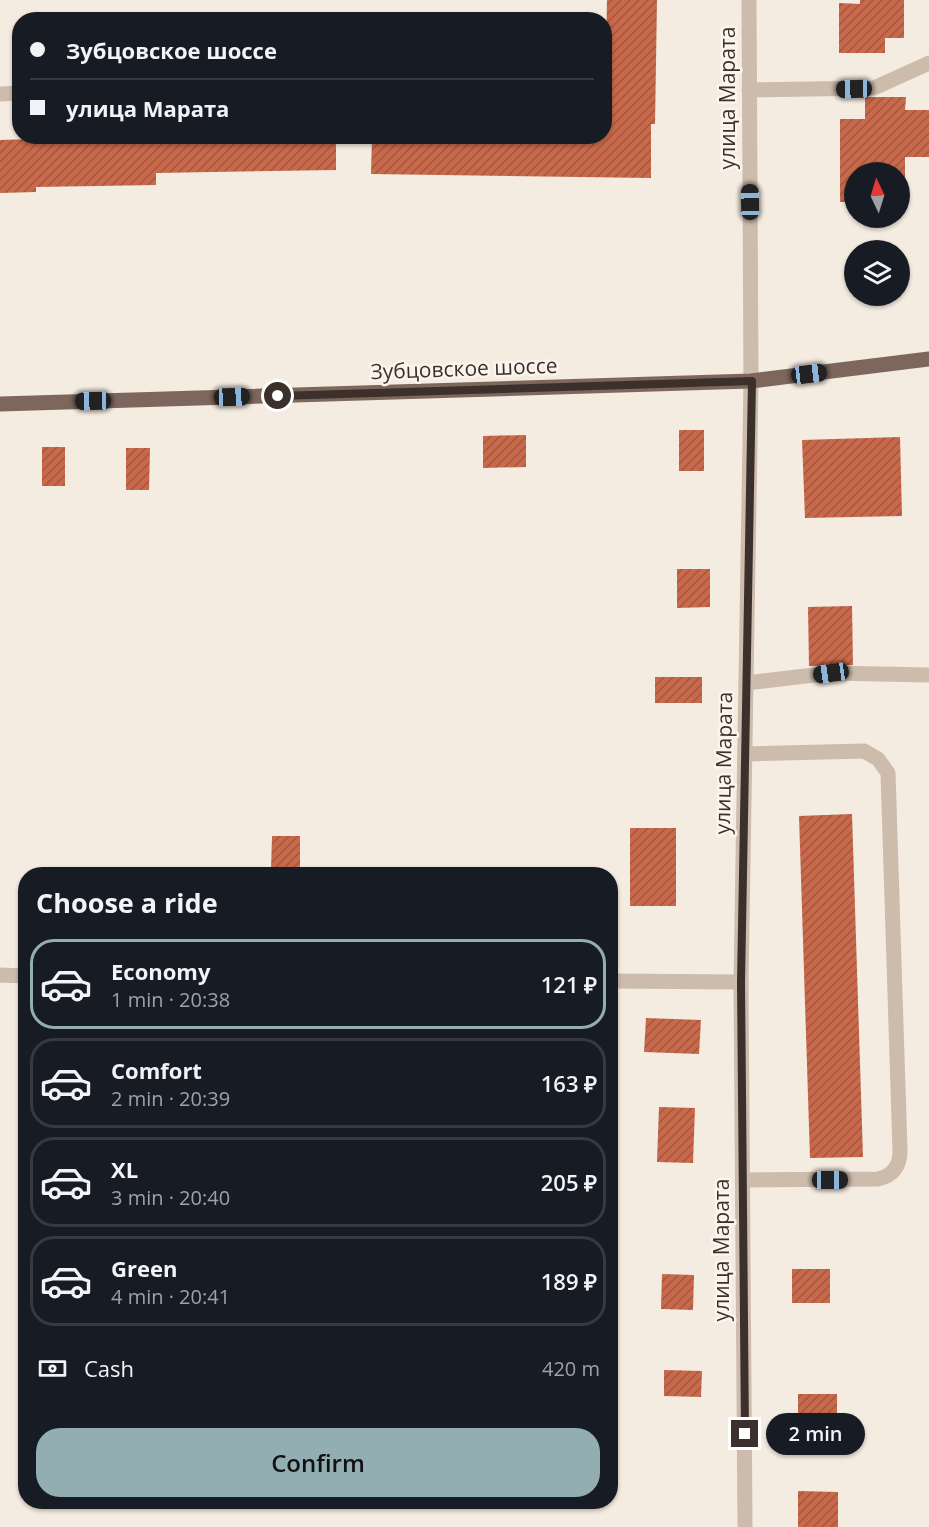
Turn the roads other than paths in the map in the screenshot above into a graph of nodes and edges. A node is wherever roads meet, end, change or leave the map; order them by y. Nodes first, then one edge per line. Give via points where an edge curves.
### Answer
1 (748, 0) edge
2 (929, 63) edge
3 (748, 90) junction
4 (929, 359) edge
5 (752, 381) junction
6 (0, 404) edge
7 (929, 675) edge
8 (746, 683) junction
9 (745, 754) junction
10 (0, 975) edge
11 (18, 975) edge
12 (618, 981) edge
13 (741, 982) junction
14 (743, 1180) junction
15 (745, 1527) edge

1 - 3 street, улица Марата
2 - 3 street via 874,88
3 - 5 street, улица Марата
4 - 5 main road, Зубцовское шоссе
5 - 6 main road, Зубцовское шоссе
5 - 8 street, улица Марата
7 - 8 street via 831,673
8 - 9 street, улица Марата
9 - 13 street, улица Марата
9 - 14 street via 864,751 878,759 888,773 900,1157 892,1173 878,1179
10 - 11 street
12 - 13 street
13 - 14 street, улица Марата
14 - 15 street, улица Марата

